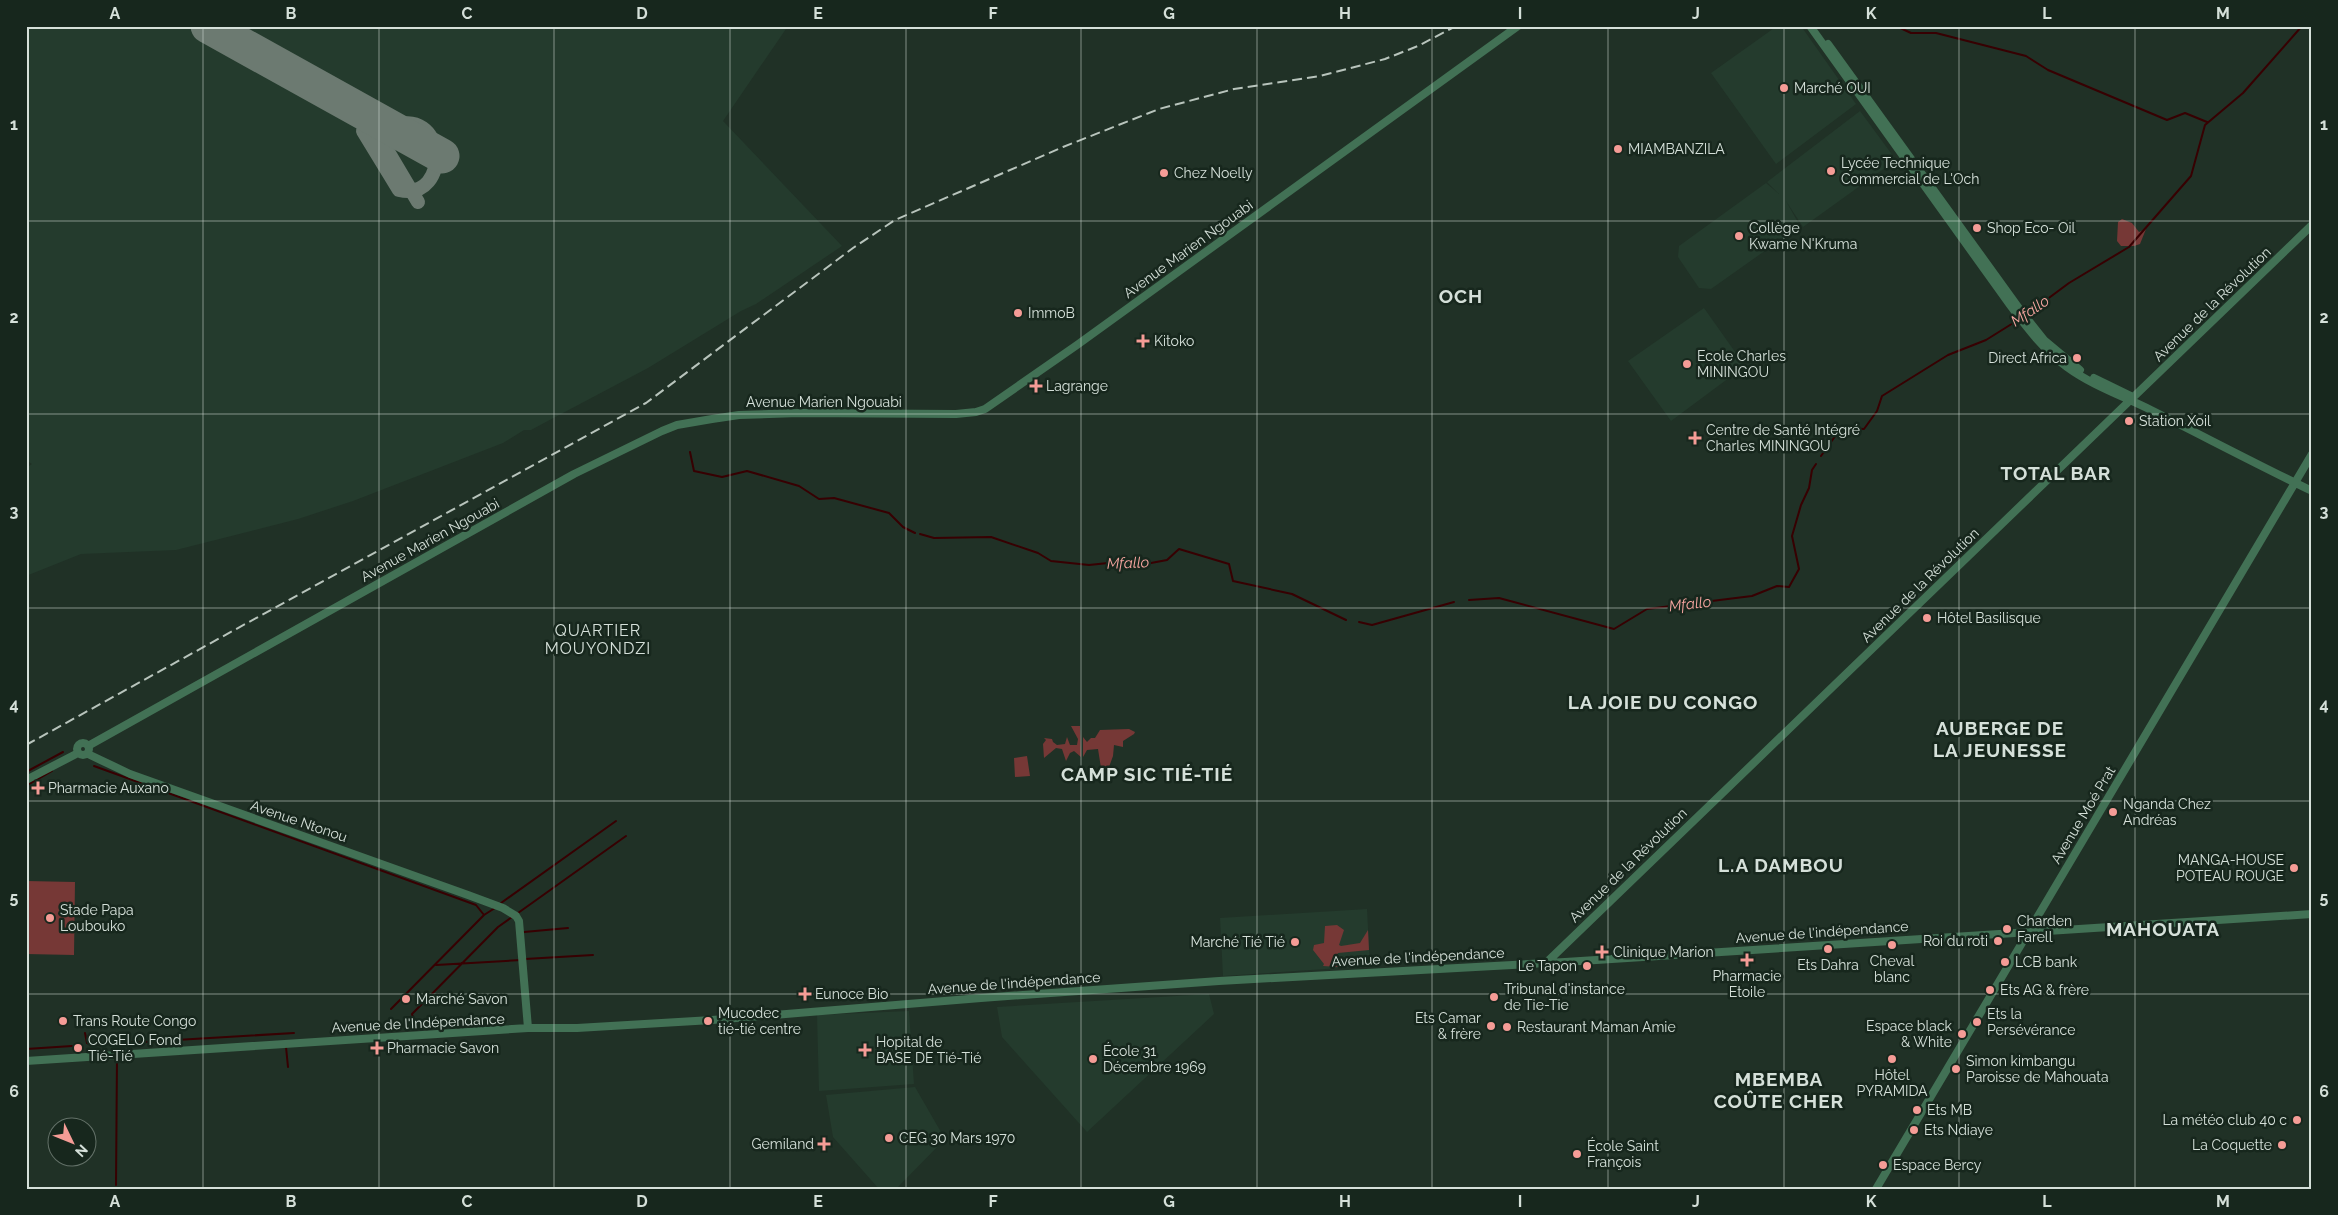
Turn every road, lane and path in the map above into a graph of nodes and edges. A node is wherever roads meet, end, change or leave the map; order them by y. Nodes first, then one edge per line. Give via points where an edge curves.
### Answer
1 (1518, 26) edge
2 (1810, 26) edge
3 (1816, 26) edge
4 (2312, 225) edge
5 (2312, 230) edge
6 (2142, 388) junction
7 (2120, 394) junction
8 (2134, 401) junction
9 (2120, 410) junction
10 (2312, 454) edge
11 (2295, 483) junction
12 (2312, 491) edge
13 (88, 750) junction
14 (26, 780) edge
15 (2312, 914) edge
16 (2028, 933) junction
17 (1549, 962) junction
18 (811, 1013) joint
19 (528, 1028) junction
20 (26, 1062) edge
21 (1876, 1189) edge

1 - 13 street, Avenue Marien Ngouabi via 985,409 956,414 739,415 676,425 574,474
2 - 7 street via 2040,344 2066,366
3 - 7 street via 2044,340 2077,368
4 - 6 street, Avenue de la Révolution
5 - 8 street, Avenue de la Révolution
6 - 7 street
6 - 8 street, Avenue de la Révolution
7 - 8 street
7 - 9 street
8 - 9 street, Avenue de la Révolution
8 - 11 street
8 - 17 street, Avenue de la Révolution
9 - 17 street, Avenue de la Révolution
10 - 11 street, Avenue Moé Prat
11 - 12 street
11 - 16 street, Avenue Moé Prat
13 - 14 street, Avenue Marien Ngouabi via 79,744 78,753
13 - 19 street, Avenue Ntonou via 130,774 503,908 516,916
15 - 16 street
16 - 17 street, Avenue de l'indépendance
16 - 21 street, Avenue Moé Prat
17 - 18 street, Avenue de l'indépendance via 1191,983
18 - 19 street, Avenue de l'Indépendance via 577,1028
19 - 20 street, Avenue de l'Indépendance

